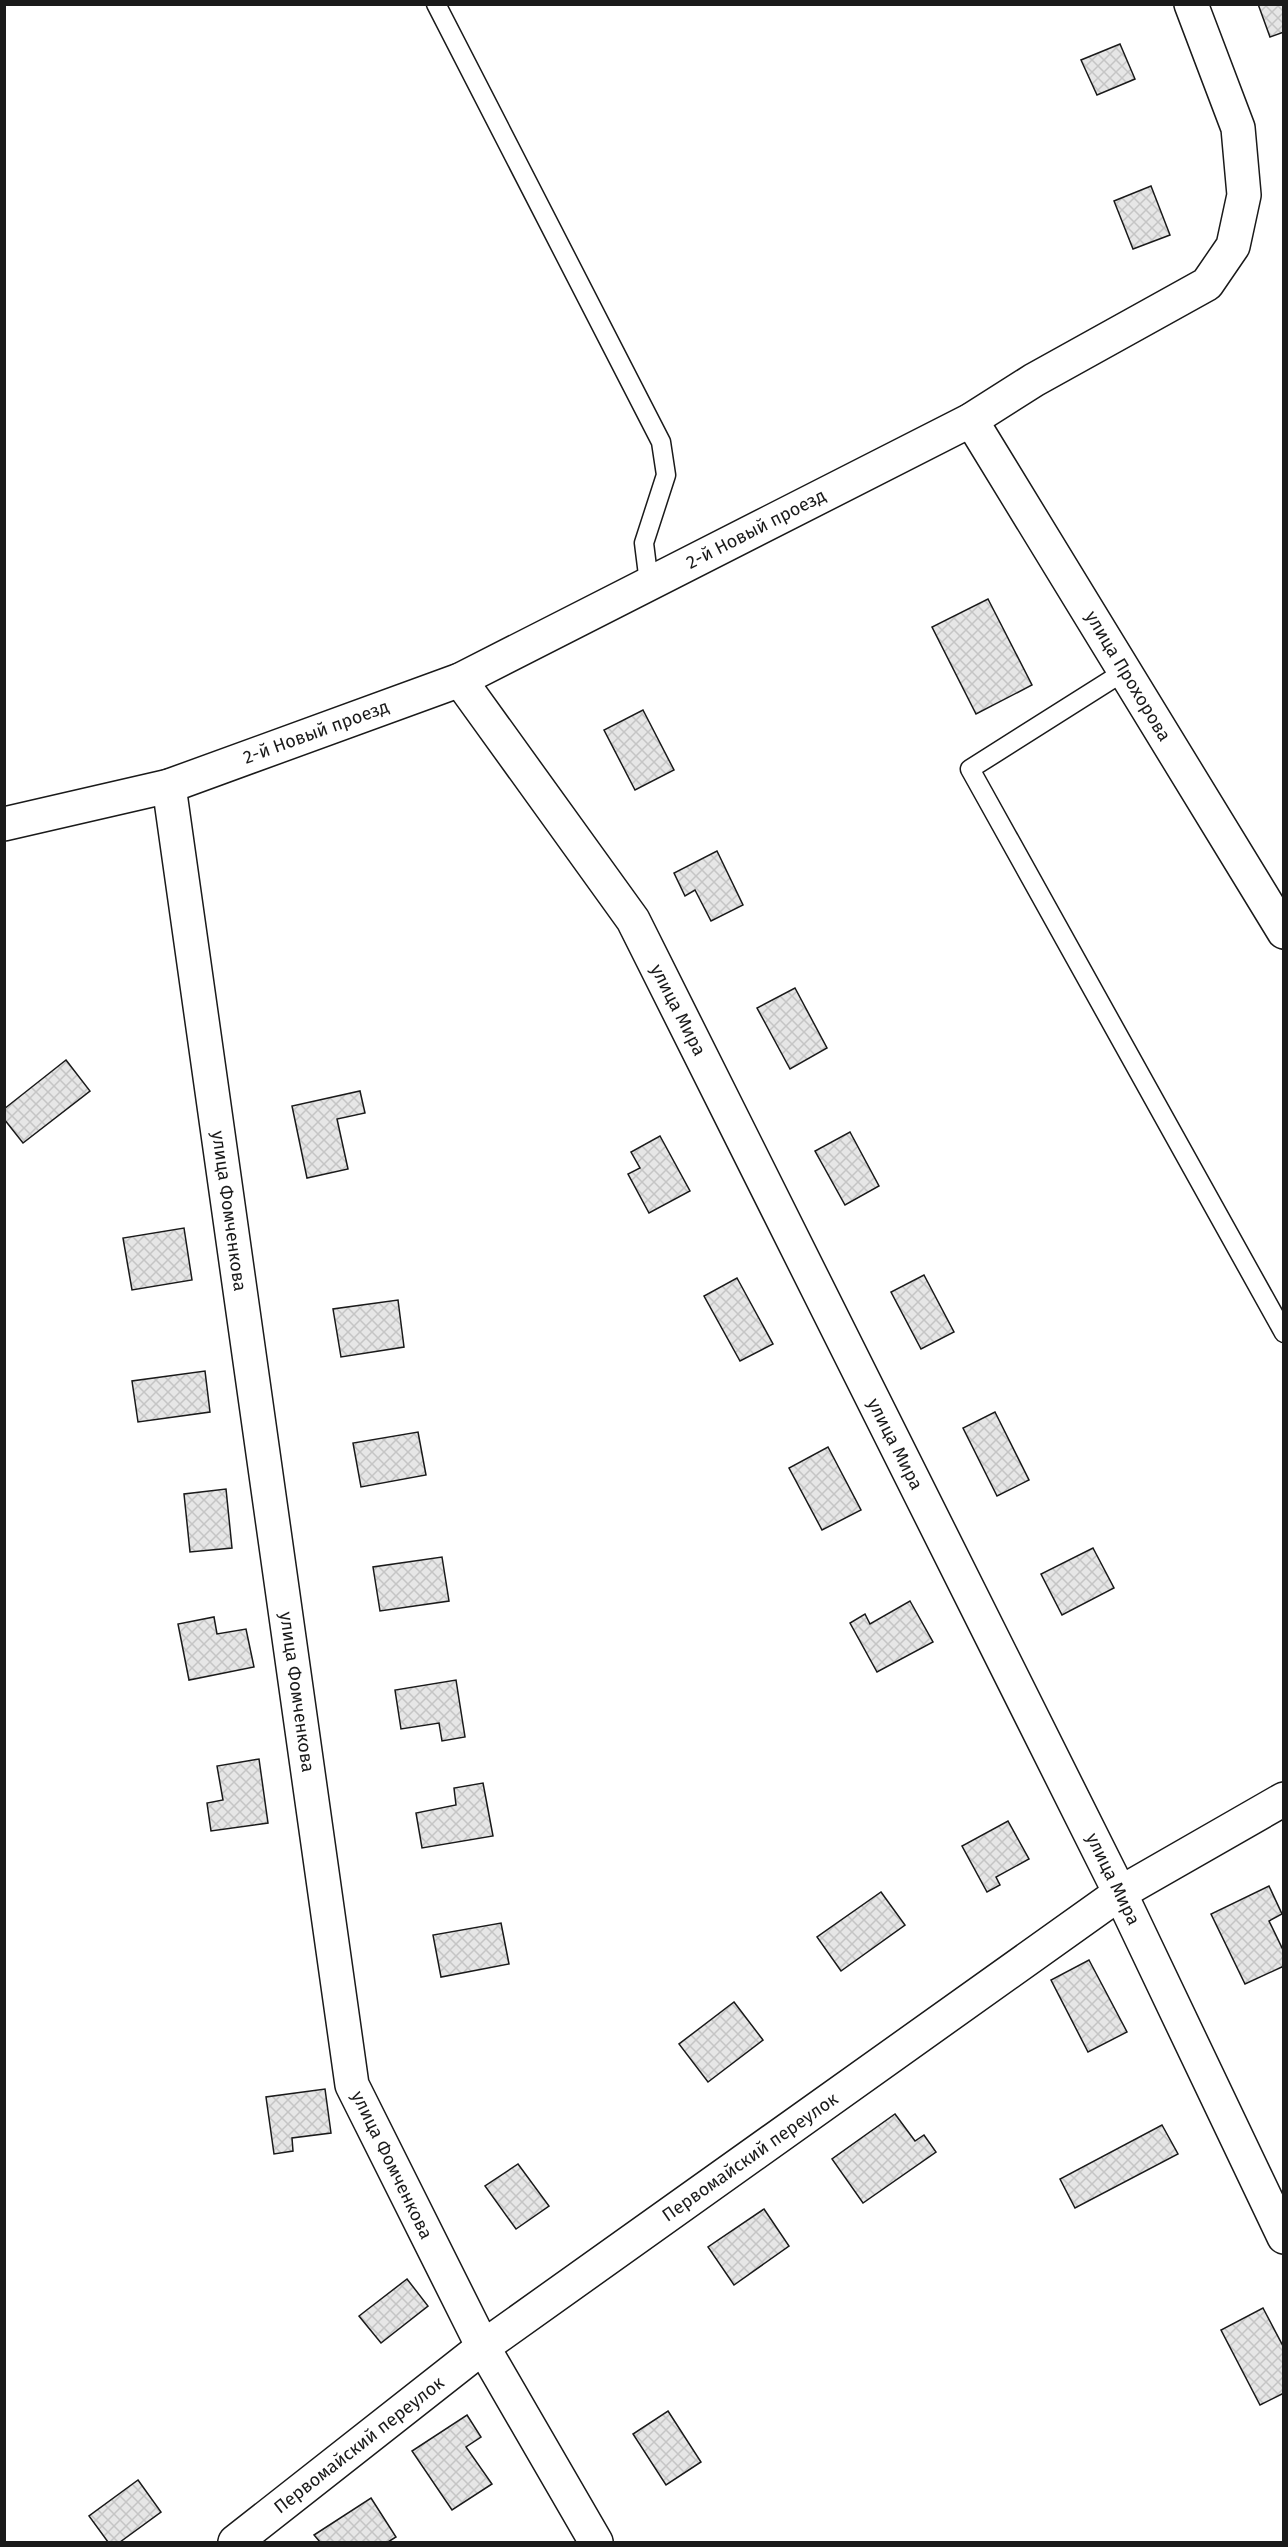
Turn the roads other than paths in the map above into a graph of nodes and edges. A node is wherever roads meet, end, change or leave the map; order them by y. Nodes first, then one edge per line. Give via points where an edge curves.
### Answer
1 (436, 4) edge
2 (1191, 4) edge
3 (971, 420) junction
4 (649, 583) junction
5 (1125, 671) junction
6 (460, 680) junction
7 (168, 786) junction
8 (4, 824) edge
9 (1284, 933) edge
10 (1284, 1333) edge
11 (1284, 1799) edge
12 (1120, 1893) junction
13 (1284, 2237) edge
14 (483, 2347) junction
15 (236, 2542) edge
16 (596, 2542) edge

1 - 4 lane via 661,442 666,475 644,543
2 - 3 street, 2-й Новый проезд via 1238,128 1244,195 1233,246 1207,284 1034,380
3 - 4 street, 2-й Новый проезд
3 - 5 street, улица Прохорова
4 - 6 street, 2-й Новый проезд
5 - 9 street, улица Прохорова
5 - 10 lane via 970,769
6 - 7 street, 2-й Новый проезд
6 - 12 street, улица Мира via 633,920
7 - 8 street, 2-й Новый проезд
7 - 14 street, улица Фомченкова via 352,2085
11 - 12 street, Первомайский переулок
12 - 13 street, улица Мира
12 - 14 street, Первомайский переулок
14 - 15 street, Первомайский переулок
14 - 16 street, улица Фомченкова

